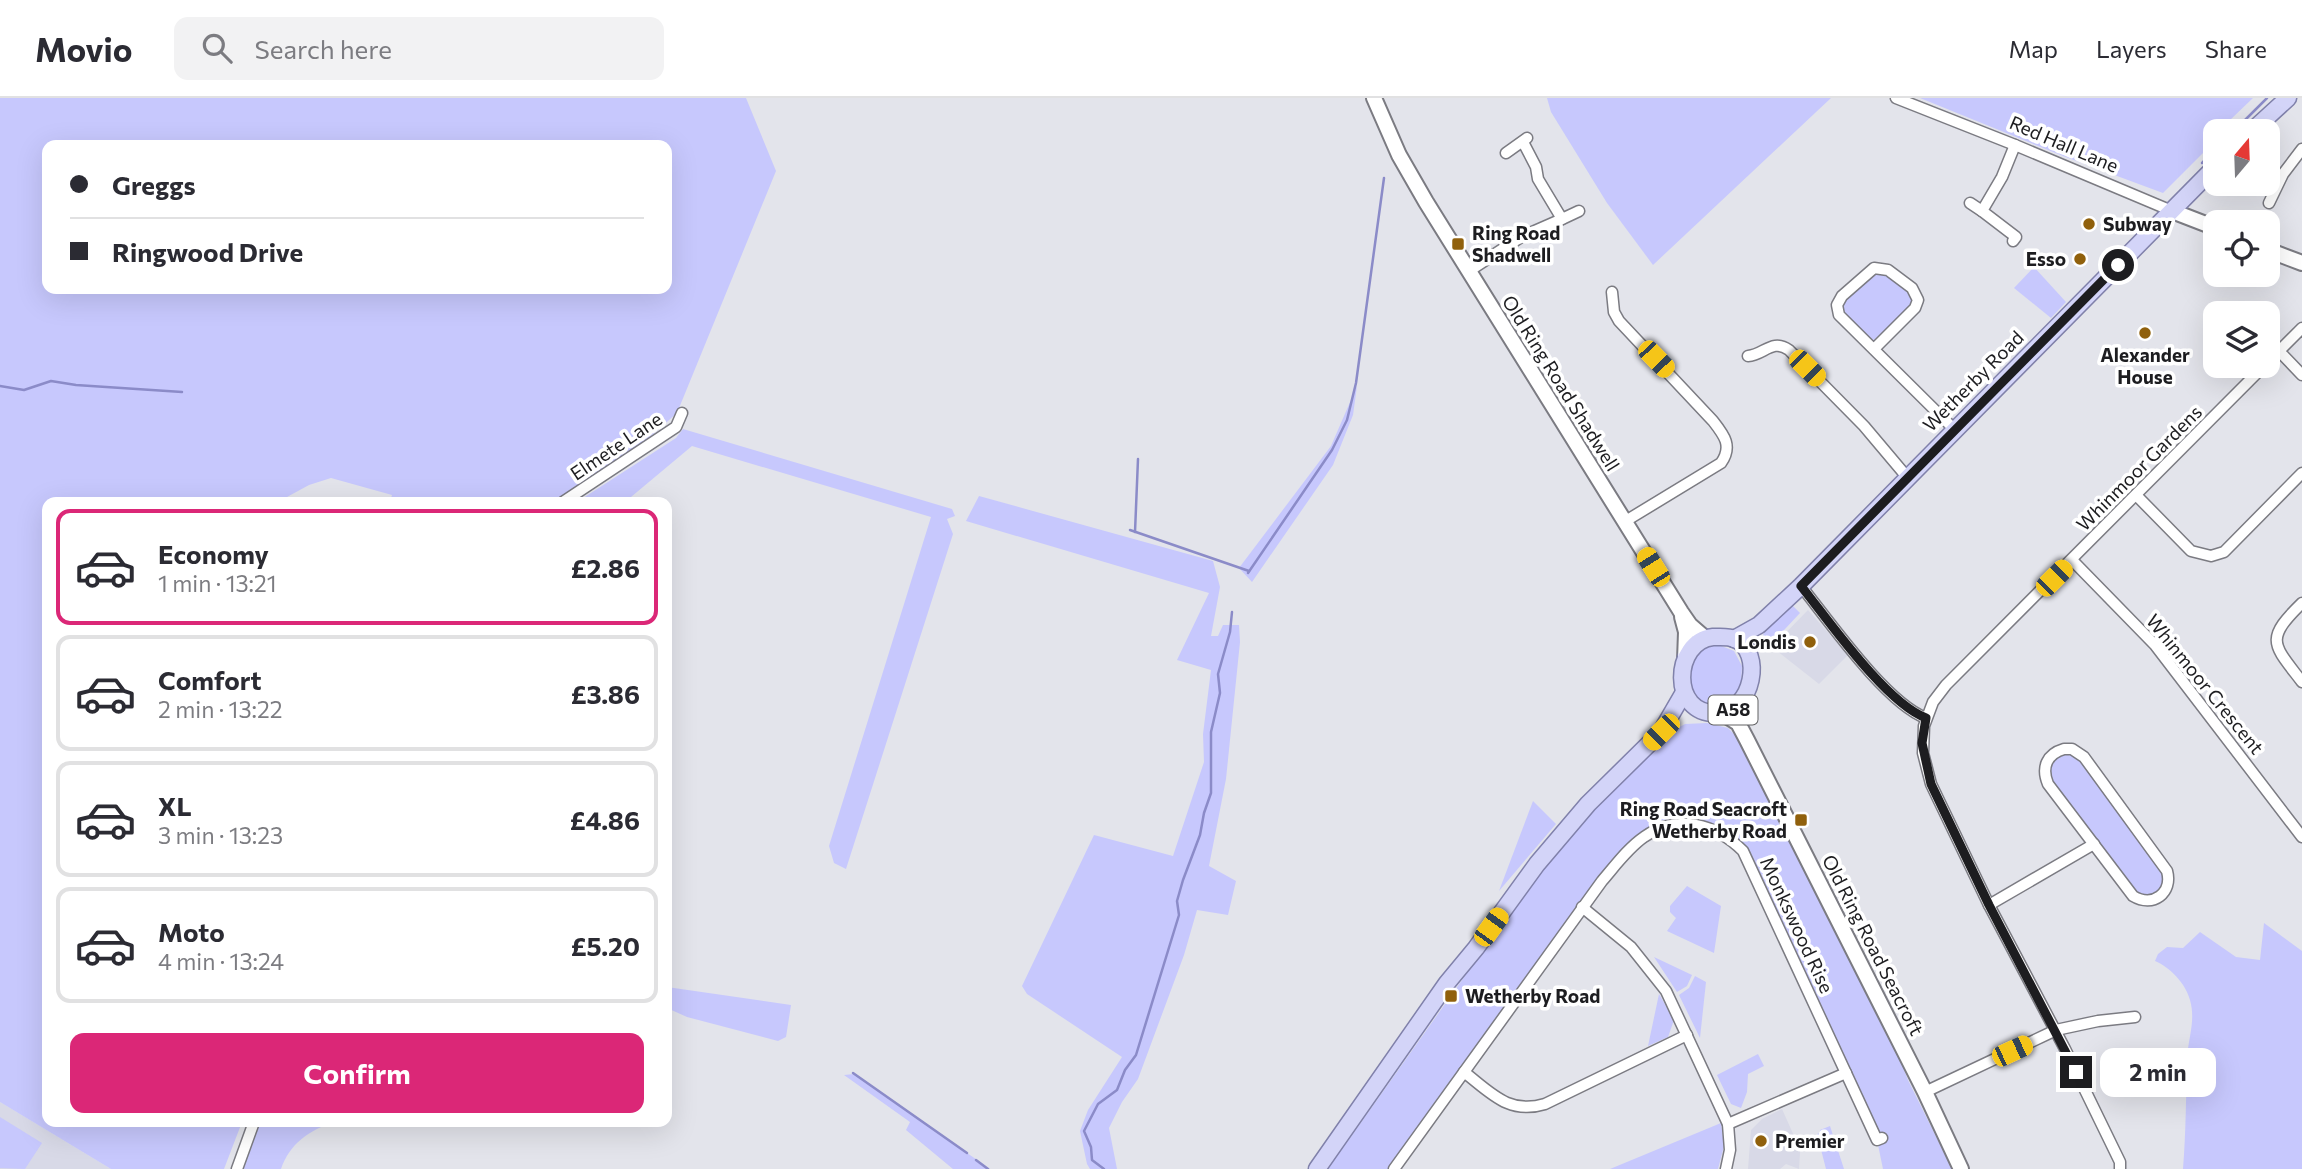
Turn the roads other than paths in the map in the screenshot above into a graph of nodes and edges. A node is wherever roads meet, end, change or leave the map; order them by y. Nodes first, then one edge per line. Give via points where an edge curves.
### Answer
1 (1374, 98) edge
2 (1896, 98) edge
3 (2288, 100) edge
4 (2266, 119) edge
5 (2015, 145) junction
6 (2302, 149) edge
7 (1506, 153) dead end
8 (2203, 179) edge
9 (1970, 203) dead end
10 (2269, 203) dead end
11 (1579, 211) dead end
12 (1982, 211) junction
13 (2172, 211) junction
14 (1562, 219) junction
15 (2203, 223) edge
16 (2013, 241) dead end
17 (2280, 255) edge
18 (2302, 264) edge
19 (1469, 271) junction
20 (1612, 292) dead end
21 (2302, 328) edge
22 (1874, 349) junction
23 (2280, 349) edge
24 (2280, 353) edge
25 (1748, 356) dead end
26 (2302, 375) edge
27 (2252, 378) edge
28 (682, 413) dead end
29 (1955, 430) junction
30 (2302, 473) edge
31 (1907, 477) junction
32 (2136, 495) junction
33 (571, 497) edge
34 (1624, 522) junction
35 (2072, 560) junction
36 (1801, 586) junction
37 (2302, 603) edge
38 (1681, 612) junction
39 (1759, 625) junction
40 (1705, 638) junction
41 (1734, 639) junction
42 (1749, 656) junction
43 (1685, 660) junction
44 (2302, 682) edge
45 (1684, 694) junction
46 (1744, 701) junction
47 (1713, 713) junction
48 (1926, 718) junction
49 (1661, 732) junction
50 (1747, 740) junction
51 (2302, 837) edge
52 (2094, 844) junction
53 (1989, 905) junction
54 (1582, 907) junction
55 (2135, 1017) dead end
56 (2056, 1030) junction
57 (1687, 1035) junction
58 (1464, 1072) junction
59 (1846, 1073) junction
60 (1925, 1092) junction
61 (1728, 1124) junction
62 (252, 1127) edge
63 (1882, 1138) dead end
64 (237, 1169) edge
65 (1317, 1169) edge
66 (1394, 1169) edge
67 (1726, 1169) edge
68 (1961, 1169) edge
69 (2120, 1169) edge

1 - 19 main road, Old Ring Road Shadwell via 1399,155
2 - 5 street, Red Hall Lane
3 - 4 main road
5 - 12 street
5 - 13 street, Red Hall Lane
6 - 10 street
7 - 14 street via 1525,140 1538,179
8 - 13 main road, Wetherby Road / A58
9 - 12 street
11 - 14 street
12 - 16 street via 2016,237
13 - 15 main road, Red Hall Lane
13 - 29 main road, Wetherby Road / A58
14 - 19 street via 1521,237
17 - 18 main road
19 - 34 main road, Old Ring Road Shadwell
20 - 34 street via 1619,321 1713,421 1728,450 1721,463
21 - 23 street, Whinmoor Gardens
22 - 22 street via 1839,316 1837,306 1869,270 1879,267 1912,288 1918,300
22 - 29 street
24 - 26 street
25 - 31 street via 1773,345 1789,349
27 - 32 street, Whinmoor Gardens
28 - 33 street, Elmete Lane via 676,427
29 - 31 main road, Wetherby Road / A58
30 - 32 street via 2224,552 2211,556 2191,551
31 - 36 main road, Wetherby Road / A58
32 - 35 street, Whinmoor Gardens
34 - 38 main road, Old Ring Road Shadwell
35 - 48 street, Whinmoor Gardens via 1947,685
35 - 51 street, Whinmoor Crescent via 2155,645
36 - 39 main road, Wetherby Road / A58
36 - 48 street via 1890,694
37 - 44 street via 2281,625 2277,638 2278,651
38 - 40 main road, Old Ring Road Shadwell
38 - 43 main road, Old Ring Road Shadwell
39 - 41 main road, A58
39 - 42 main road, A58
40 - 41 main road
40 - 43 main road
41 - 42 main road
42 - 46 main road, A58
43 - 45 main road, A58
45 - 47 main road, A58 via 1691,704
45 - 49 main road, A58
46 - 47 main road, A58
46 - 50 main road, Old Ring Road Seacroft
47 - 49 main road, A58 via 1686,717
47 - 50 main road, Old Ring Road Seacroft via 1738,723
48 - 53 street via 1922,743 1931,784
49 - 65 main road, A58 via 1536,864
50 - 60 main road, Old Ring Road Seacroft
52 - 52 street via 2045,776 2046,762 2057,751 2072,749 2084,757 2166,871 2165,892 2146,901 2133,896
52 - 53 street
53 - 56 street
54 - 57 street via 1643,960
54 - 58 street, Monkswood Rise
54 - 59 street, Monkswood Rise via 1625,854 1658,828 1692,823 1726,835 1753,869
55 - 56 street
56 - 60 street
56 - 69 street
57 - 58 street via 1530,1109 1502,1101
57 - 61 street
58 - 66 street, Monkswood Rise
59 - 61 street
59 - 63 street, Monkswood Rise via 1877,1140
60 - 68 main road, Old Ring Road Seacroft
61 - 67 street
62 - 64 street

